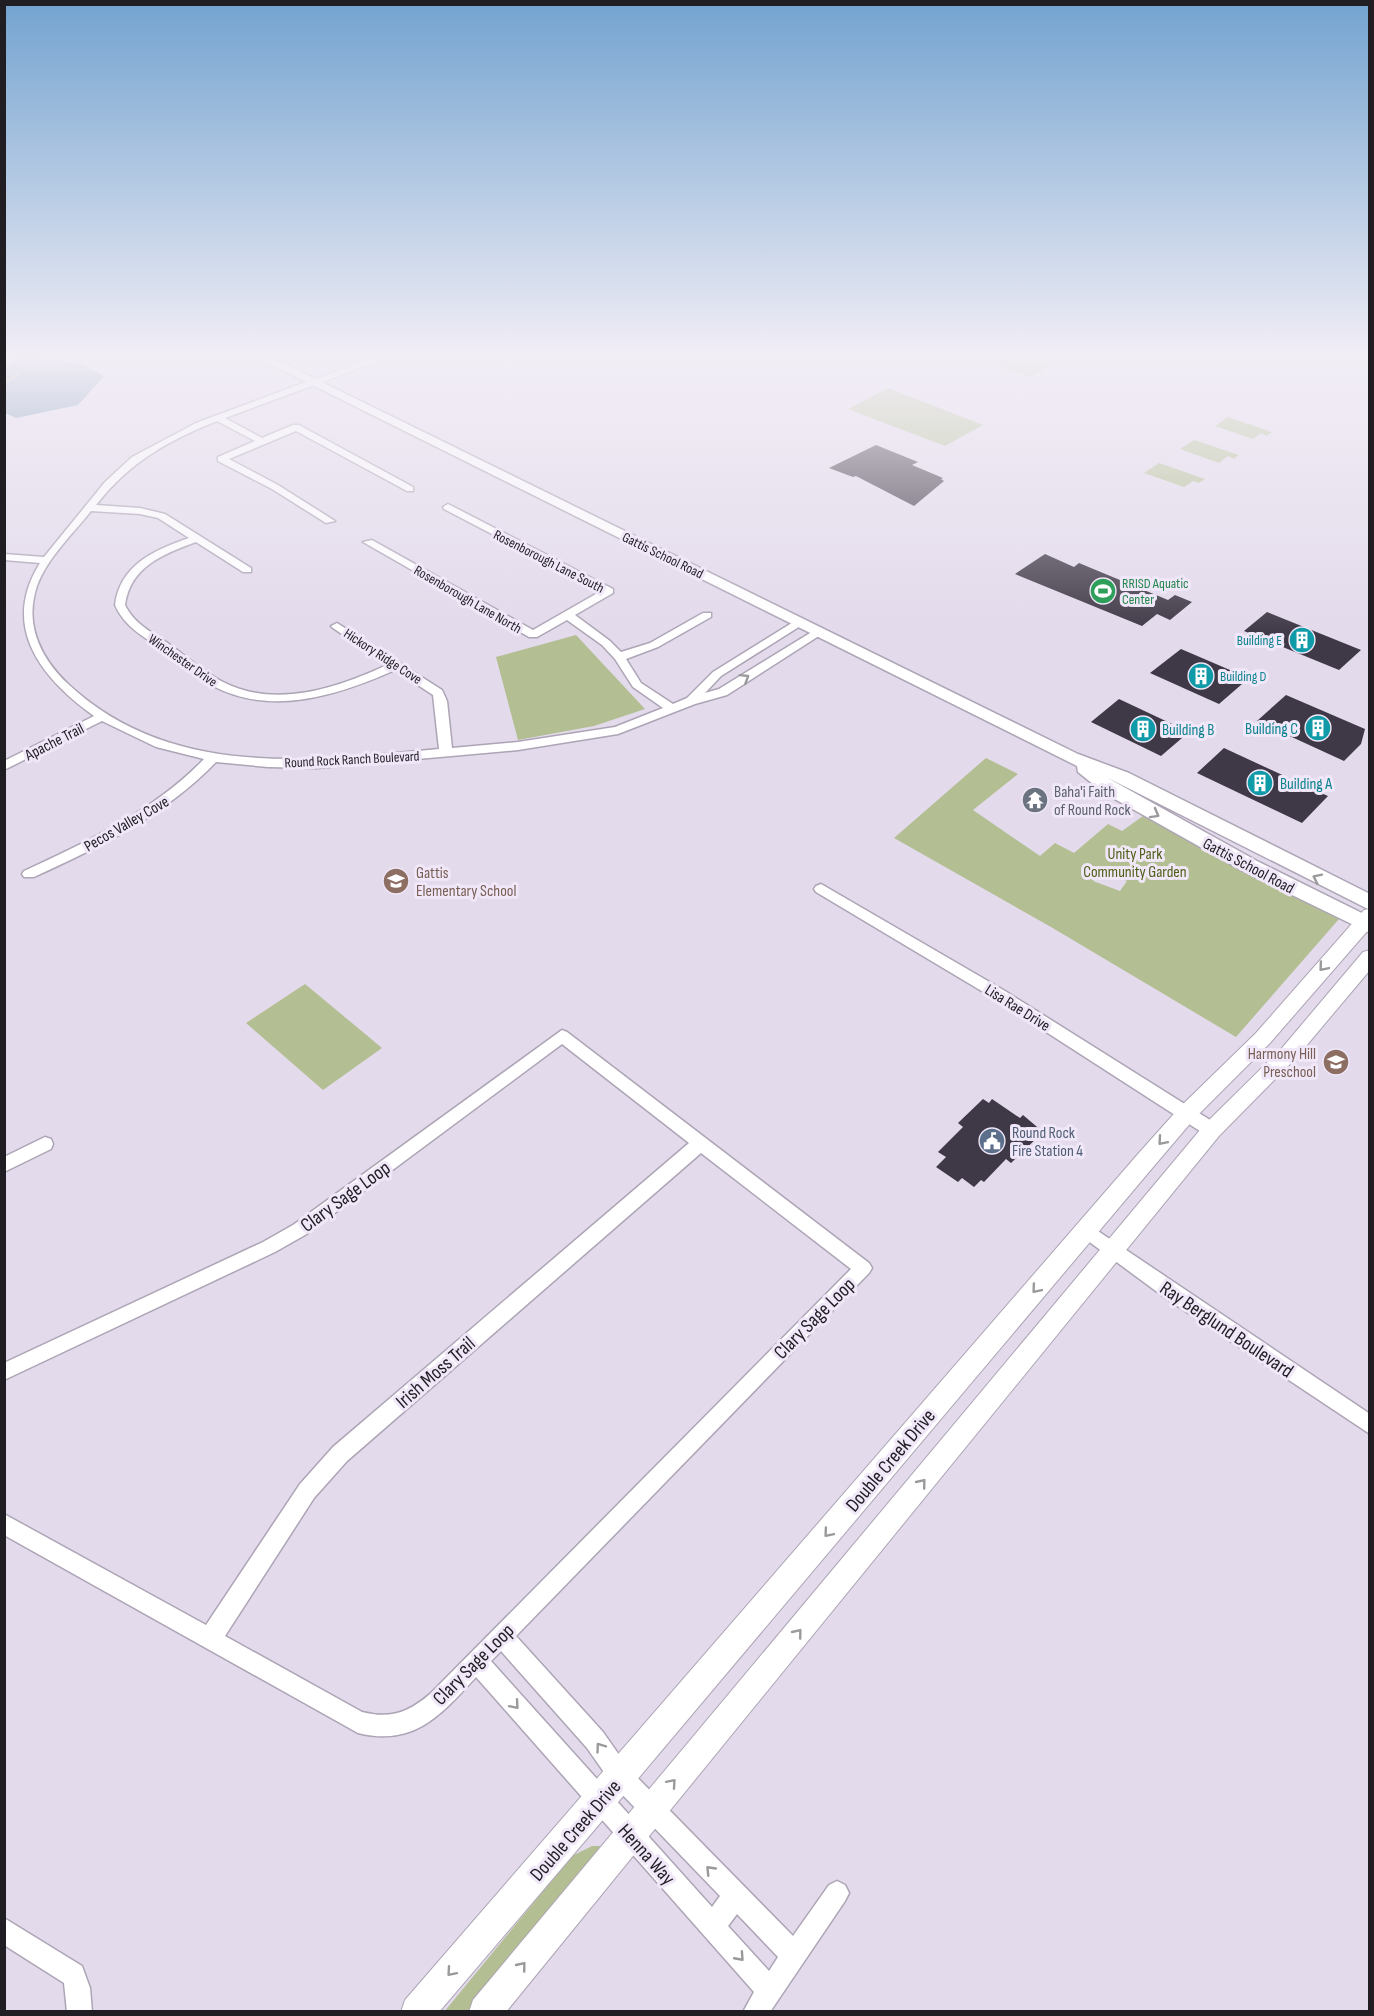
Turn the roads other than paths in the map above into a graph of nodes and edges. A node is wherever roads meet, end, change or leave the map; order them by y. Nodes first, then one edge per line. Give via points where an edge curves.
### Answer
1 (156, 447) edge
2 (248, 447) edge
3 (333, 447) edge
4 (446, 447) edge
5 (410, 489) dead end
6 (448, 507) dead end
7 (89, 508) junction
8 (330, 521) dead end
9 (195, 539) junction
10 (368, 542) dead end
11 (4, 557) edge
12 (47, 560) junction
13 (247, 570) dead end
14 (568, 615) junction
15 (707, 615) dead end
16 (800, 622) junction
17 (337, 626) dead end
18 (819, 632) junction
19 (622, 662) junction
20 (396, 665) junction
21 (682, 705) junction
22 (103, 717) junction
23 (446, 753) junction
24 (213, 758) junction
25 (4, 766) edge
26 (29, 874) dead end
27 (821, 889) dead end
28 (1368, 917) edge
29 (1370, 957) edge
30 (1187, 1113) junction
31 (1212, 1130) junction
32 (701, 1143) junction
33 (45, 1144) dead end
34 (4, 1165) edge
35 (1086, 1230) junction
36 (1114, 1250) junction
37 (4, 1372) edge
38 (1370, 1425) edge
39 (4, 1524) edge
40 (501, 1635) junction
41 (210, 1639) junction
42 (476, 1661) junction
43 (621, 1777) junction
44 (600, 1801) junction
45 (650, 1808) junction
46 (630, 1836) junction
47 (837, 1893) dead end
48 (735, 1896) junction
49 (712, 1926) junction
50 (4, 1930) edge
51 (795, 1956) junction
52 (771, 1992) junction
53 (80, 2012) edge
54 (417, 2012) edge
55 (485, 2012) edge
56 (755, 2012) edge

1 - 7 street, Round Rock Ranch Boulevard via 119,473
2 - 8 street via 221,459
3 - 5 street
4 - 16 main road, Gattis School Road
6 - 14 street, Rosenborough Lane South via 609,591
7 - 9 street via 151,513
7 - 12 street, Round Rock Ranch Boulevard
9 - 13 street
9 - 20 street, Winchester Drive via 137,569 123,587 120,605 134,625 216,683 255,695 303,696 342,689
10 - 14 street, Rosenborough Lane North via 533,635
11 - 12 street
12 - 22 street, Round Rock Ranch Boulevard via 29,594 26,624 30,639 53,676
14 - 19 street via 592,631
15 - 19 street
16 - 18 main road, Gattis School Road
16 - 21 street, Round Rock Ranch Boulevard via 717,674
17 - 20 street, Hickory Ridge Cove
21 -> 18 street, Round Rock Ranch Boulevard via 729,688
18 - 28 main road, Gattis School Road via 1072,758 1124,777
19 - 21 street via 637,685
20 - 23 street, Hickory Ridge Cove via 438,693
21 - 23 street, Round Rock Ranch Boulevard via 618,730
22 - 24 street, Round Rock Ranch Boulevard via 161,745
22 - 25 street, Apache Trail
23 - 24 street, Round Rock Ranch Boulevard via 317,764
24 - 26 street, Pecos Valley Cove via 164,803
27 - 30 street, Lisa Rae Drive via 1000,995
28 -> 30 street, Double Creek Drive via 1263,1038
29 - 31 street via 1289,1053
30 - 31 street, Lisa Rae Drive
30 -> 35 street, Double Creek Drive
31 - 36 street
32 - 37 street, Clary Sage Loop via 562,1036 299,1230
32 - 40 street, Clary Sage Loop via 863,1268
32 - 41 street, Irish Moss Trail via 340,1454 307,1491
33 - 34 street
35 - 36 street, Ray Berglund Boulevard
35 -> 43 street, Double Creek Drive
36 - 38 street, Ray Berglund Boulevard via 1170,1292
45 -> 36 street
39 - 41 street, Clary Sage Loop
40 - 42 street, Clary Sage Loop
43 -> 40 street, Henna Way via 595,1740
41 - 42 street, Clary Sage Loop via 375,1729 406,1725 420,1717
42 -> 44 street, Henna Way
43 - 44 street, Double Creek Drive
43 - 45 street, Henna Way
44 - 46 street, Henna Way
44 -> 54 street, Double Creek Drive
45 - 46 street
48 -> 45 street, Henna Way
46 - 49 street, Henna Way
55 -> 46 street
47 - 51 street
48 - 49 street
48 - 51 street, Henna Way
49 -> 52 street, Henna Way
50 - 53 street via 73,1975
51 - 52 street
52 - 56 street

